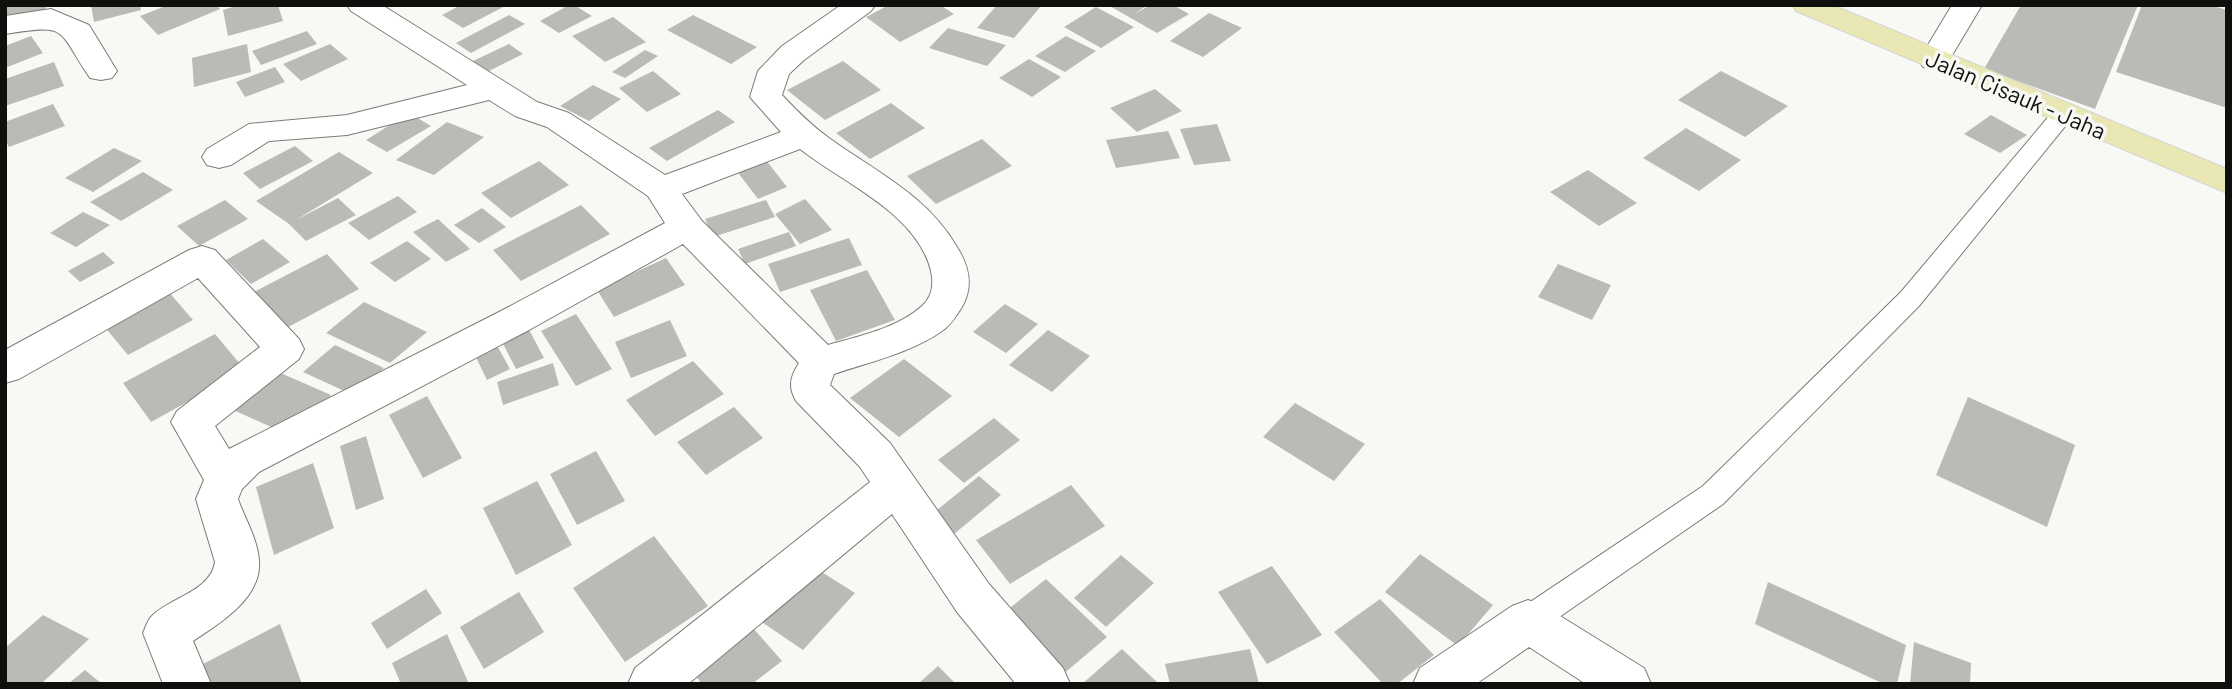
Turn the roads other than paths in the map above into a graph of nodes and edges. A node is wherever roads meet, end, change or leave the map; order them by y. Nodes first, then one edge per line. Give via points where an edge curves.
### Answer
1 (361, 5) edge
2 (861, 5) edge
3 (1805, 5) edge
4 (1967, 5) edge
5 (5, 25) edge
6 (1934, 60) junction
7 (101, 71) dead end
8 (496, 88) junction
9 (2063, 114) junction
10 (803, 136) junction
11 (219, 157) dead end
12 (2227, 182) edge
13 (662, 189) junction
14 (685, 227) junction
15 (820, 363) junction
16 (5, 368) edge
17 (225, 480) junction
18 (896, 486) junction
19 (1528, 621) junction
20 (187, 684) edge
21 (652, 684) edge
22 (1046, 684) edge
23 (1437, 684) edge
24 (1627, 684) edge

1 - 8 street
2 - 10 street via 774,71 766,97
3 - 6 main road, Jalan Cisauk - Jaha
4 - 6 street
5 - 7 street via 51,18 78,31
6 - 9 main road, Jalan Cisauk - Jaha
8 - 11 street via 346,125 261,131
8 - 13 street via 526,109 558,120
9 - 12 main road, Jalan Cisauk - Jaha
9 - 19 lane via 1910,299 1713,495
10 - 13 street
10 - 15 street via 887,192 928,230 951,266 951,296 937,316 913,330
13 - 14 street
14 - 15 street
14 - 17 street via 244,460
15 - 18 street via 811,376 810,390 875,455
16 - 17 street via 202,259 285,349 191,422
17 - 20 street via 217,499 237,574 224,592 166,633
18 - 21 street
18 - 22 street via 973,598
19 - 23 street
19 - 24 street

